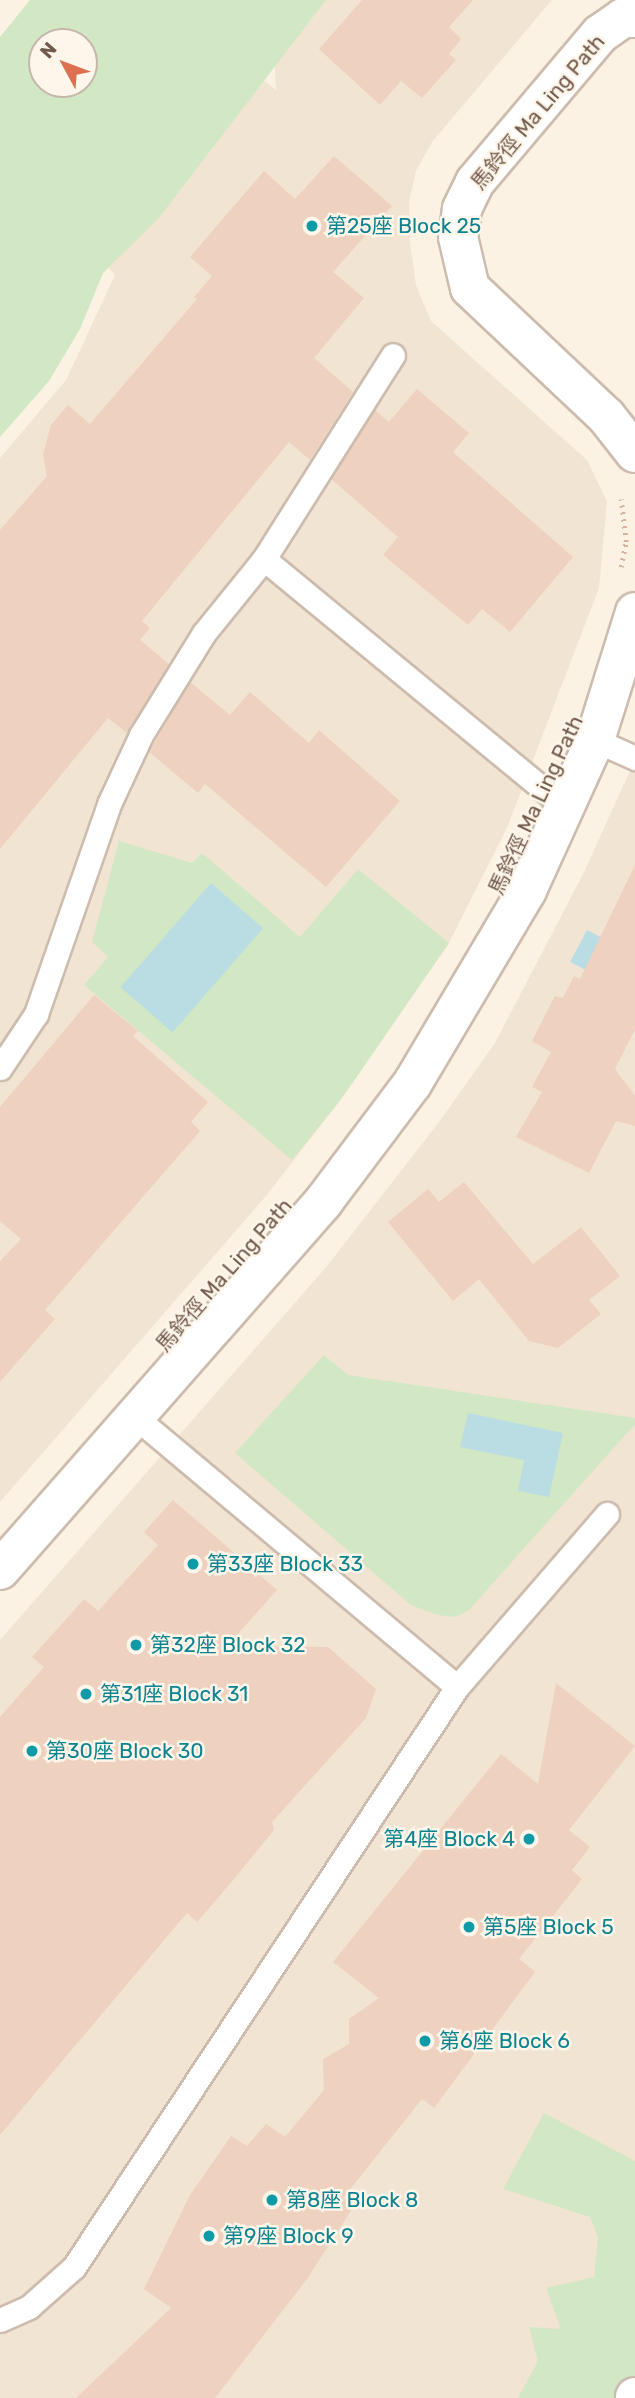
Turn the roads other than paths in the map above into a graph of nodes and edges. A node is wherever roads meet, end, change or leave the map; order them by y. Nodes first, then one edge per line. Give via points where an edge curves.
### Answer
1 (635, 18) edge
2 (393, 355) dead end
3 (620, 410) edge
4 (635, 453) edge
5 (264, 559) junction
6 (635, 611) edge
7 (595, 740) junction
8 (635, 758) edge
9 (564, 806) junction
10 (0, 1068) edge
11 (133, 1415) junction
12 (607, 1514) dead end
13 (0, 1570) edge
14 (457, 1687) junction
15 (0, 2320) edge

1 - 3 street, 馬鈴徑 Ma Ling Path via 623,18 600,34 475,182 462,209 458,237 470,288
2 - 5 lane
3 - 4 street, 馬鈴徑 Ma Ling Path
5 - 9 lane
5 - 10 lane via 204,633 141,735 109,804 36,1014
6 - 7 street, 馬鈴徑 Ma Ling Path
7 - 8 lane
7 - 9 street, 馬鈴徑 Ma Ling Path
9 - 11 street, 馬鈴徑 Ma Ling Path via 502,936 412,1084 324,1201
11 - 13 street, 馬鈴徑 Ma Ling Path
11 - 14 lane
12 - 14 lane
14 - 15 lane via 107,2222 74,2267 29,2307

